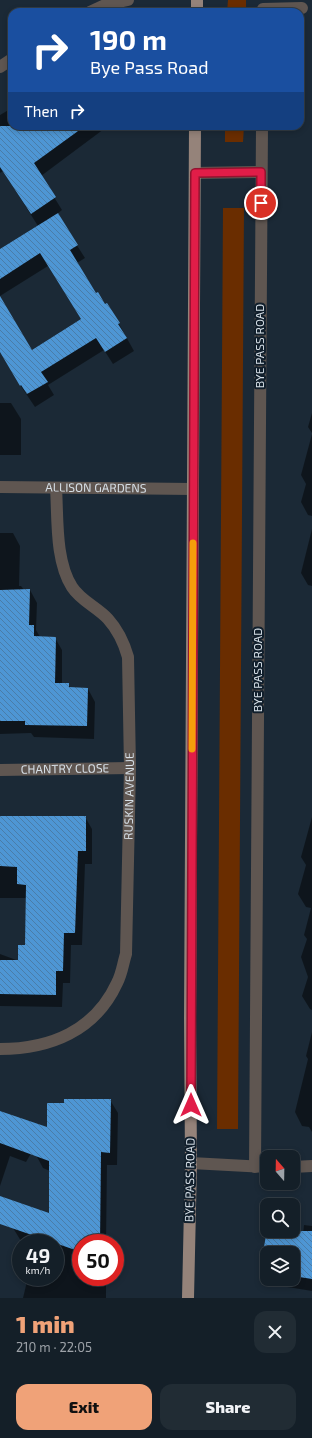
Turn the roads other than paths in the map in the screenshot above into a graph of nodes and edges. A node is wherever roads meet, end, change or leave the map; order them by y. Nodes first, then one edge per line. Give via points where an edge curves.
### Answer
1 (128, 0) edge
2 (263, 7) edge
3 (99, 8) edge
4 (302, 8) dead end
5 (195, 130) edge
6 (262, 130) edge
7 (261, 172) junction
8 (195, 173) junction
9 (0, 488) edge
10 (56, 488) junction
11 (193, 489) junction
12 (130, 768) junction
13 (0, 770) edge
14 (0, 1049) edge
15 (261, 1150) edge
16 (191, 1163) junction
17 (312, 1166) edge
18 (260, 1167) edge
19 (300, 1167) edge
20 (188, 1298) edge

1 - 3 street
2 - 4 street
5 - 8 main road, BYE PASS ROAD
6 - 7 street, BYE PASS ROAD
7 - 8 street
7 - 15 street, BYE PASS ROAD
8 - 11 main road, BYE PASS ROAD
9 - 10 street, ALLISON GARDENS
10 - 11 street, ALLISON GARDENS
10 - 12 street, RUSKIN AVENUE via 60,555 66,576 80,598 108,619 124,643 128,657
11 - 16 main road, BYE PASS ROAD
12 - 13 street, CHANTRY CLOSE
12 - 14 street, RUSKIN AVENUE via 126,954 118,982 98,1013 66,1037 33,1047
16 - 18 street
16 - 20 main road, BYE PASS ROAD
17 - 19 street

